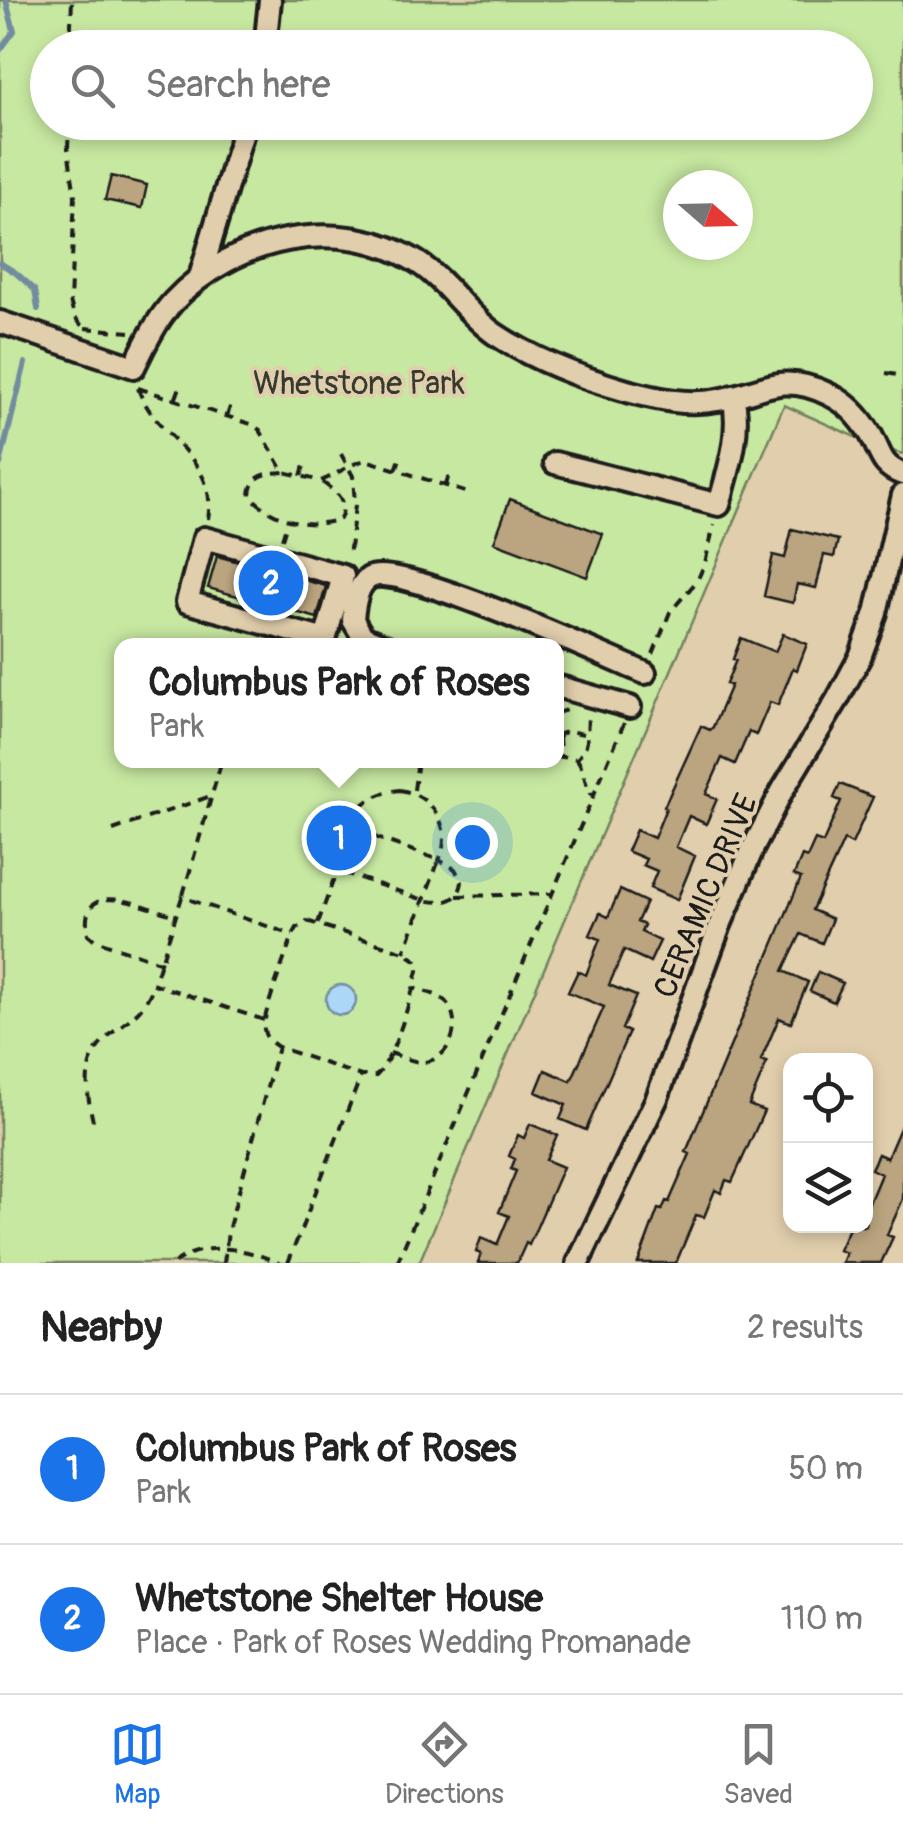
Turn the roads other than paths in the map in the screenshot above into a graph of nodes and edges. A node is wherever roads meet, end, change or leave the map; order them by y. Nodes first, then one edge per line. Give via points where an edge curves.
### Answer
1 (270, 0) edge
2 (267, 30) edge
3 (241, 140) edge
4 (200, 277) junction
5 (0, 322) edge
6 (732, 396) junction
7 (555, 463) dead end
8 (903, 474) edge
9 (903, 496) edge
10 (343, 576) joint
11 (319, 638) edge
12 (327, 638) edge
13 (367, 638) edge
14 (562, 638) edge
15 (564, 639) edge
16 (645, 673) road end
17 (564, 688) edge
18 (630, 707) road end
19 (578, 1263) edge

1 - 2 street
3 - 4 street
4 - 5 street via 150,333 136,378
4 - 6 street via 274,242 355,239 416,262 494,334 555,367 656,399
6 - 7 street via 737,422 719,506
6 - 8 street via 784,382 826,393 862,420 885,464
9 - 19 street, CERAMIC DRIVE via 868,638 753,848 657,1098
10 - 11 street via 204,538 187,602
10 - 12 street
13 - 14 street via 352,620 360,588 368,578 386,575
15 - 16 street
17 - 18 street

